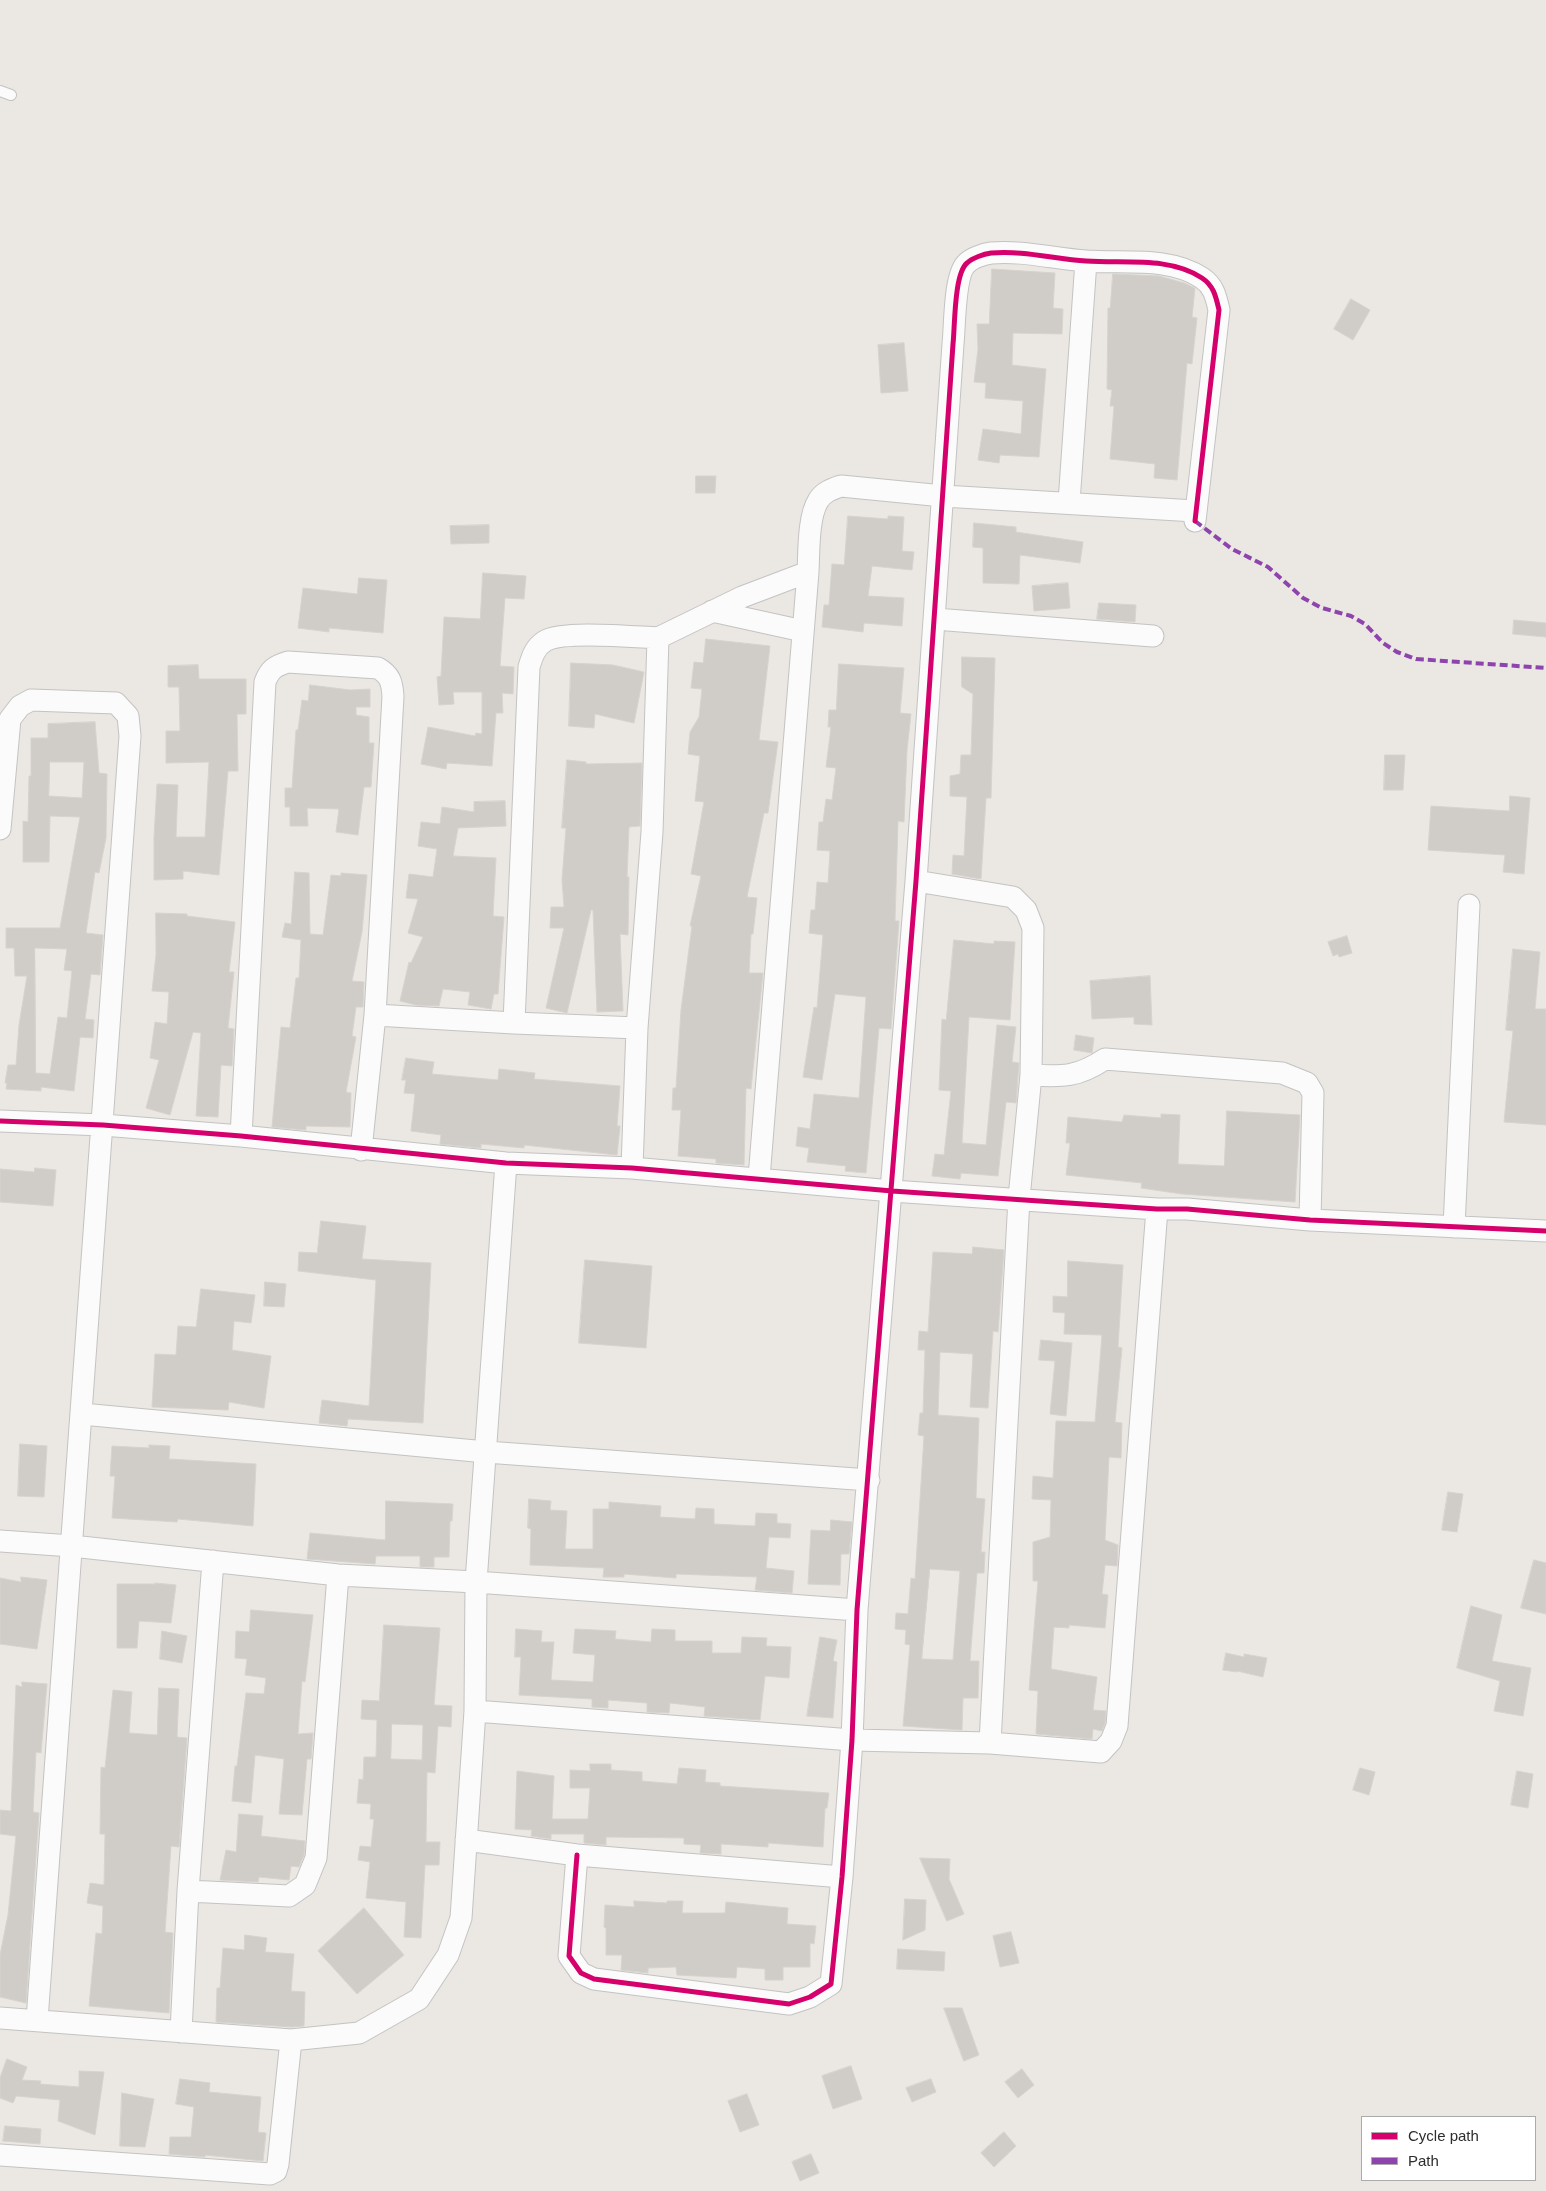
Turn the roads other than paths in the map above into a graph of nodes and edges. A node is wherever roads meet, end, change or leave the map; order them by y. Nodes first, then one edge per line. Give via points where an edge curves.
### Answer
1 (0, 91) edge
2 (11, 95) dead end
3 (1086, 261) junction
4 (943, 496) junction
5 (1069, 502) junction
6 (808, 572) junction
7 (712, 611) junction
8 (935, 619) junction
9 (803, 631) junction
10 (1153, 636) dead end
11 (658, 638) junction
12 (0, 828) edge
13 (916, 881) junction
14 (1469, 905) dead end
15 (375, 1015) junction
16 (514, 1023) junction
17 (636, 1028) junction
18 (1031, 1075) junction
19 (0, 1121) edge
20 (103, 1125) junction
21 (241, 1136) junction
22 (361, 1150) junction
23 (506, 1164) junction
24 (632, 1168) junction
25 (759, 1178) junction
26 (892, 1191) junction
27 (1019, 1198) junction
28 (1158, 1209) junction
29 (1310, 1220) junction
30 (1454, 1227) junction
31 (1546, 1231) edge
32 (82, 1414) junction
33 (486, 1452) junction
34 (869, 1480) junction
35 (0, 1541) edge
36 (72, 1546) junction
37 (213, 1561) junction
38 (338, 1576) junction
39 (476, 1582) junction
40 (858, 1610) junction
41 (475, 1711) junction
42 (852, 1740) junction
43 (990, 1743) junction
44 (466, 1840) junction
45 (577, 1855) junction
46 (842, 1877) junction
47 (188, 1891) junction
48 (0, 2018) edge
49 (37, 2020) junction
50 (181, 2032) junction
51 (291, 2040) junction
52 (0, 2156) edge

1 - 2 lane
3 - 4 street via 990,253 966,263 959,275
3 - 5 street
3 - 5 street via 1170,265 1188,270 1203,278 1214,290 1219,310 1194,516
4 - 5 street
4 - 6 street via 841,486 828,490 818,500 814,512
4 - 8 street
6 - 7 street
6 - 9 street
7 - 9 street
7 - 11 street
8 - 10 street
8 - 13 street
9 - 25 street
11 - 16 street via 562,636 545,641 534,650 529,667
11 - 17 street via 652,832
12 - 20 street via 10,719 20,706 31,700 116,703 128,716 130,736
13 - 18 street via 1013,897 1026,910 1033,928
13 - 26 street
14 - 30 street
15 - 16 street
15 - 21 street via 392,683 387,673 378,668 288,662 274,666 265,682
15 - 22 street
16 - 17 street
17 - 24 street
18 - 27 street
18 - 29 street via 1075,1075 1105,1059 1282,1074 1307,1083 1313,1093
19 - 20 street
20 - 21 street
20 - 32 street
21 - 22 street
22 - 23 street
23 - 24 street
23 - 33 street
24 - 25 street
25 - 26 street
26 - 27 street
26 - 34 street
27 - 28 street
27 - 43 street
28 - 29 street
28 - 43 street via 1115,1733 1101,1752
29 - 30 street
30 - 31 street
32 - 33 street
32 - 36 street
33 - 34 street
33 - 39 street
34 - 40 street
35 - 36 street
36 - 37 street
36 - 49 street
37 - 38 street
37 - 47 street
38 - 39 street
38 - 47 street via 316,1858 305,1885 289,1896
39 - 40 street
39 - 41 street
40 - 42 street
41 - 42 street
41 - 44 street
42 - 43 street
42 - 46 street
44 - 45 street
44 - 51 street via 461,1918 448,1954 419,1999 359,2033
45 - 46 street
45 - 46 street via 569,1956 581,1973 594,1979 789,2004 810,1997 831,1984
47 - 50 street
48 - 49 street
49 - 50 street
50 - 51 street
51 - 52 street via 278,2164 276,2171 270,2174

